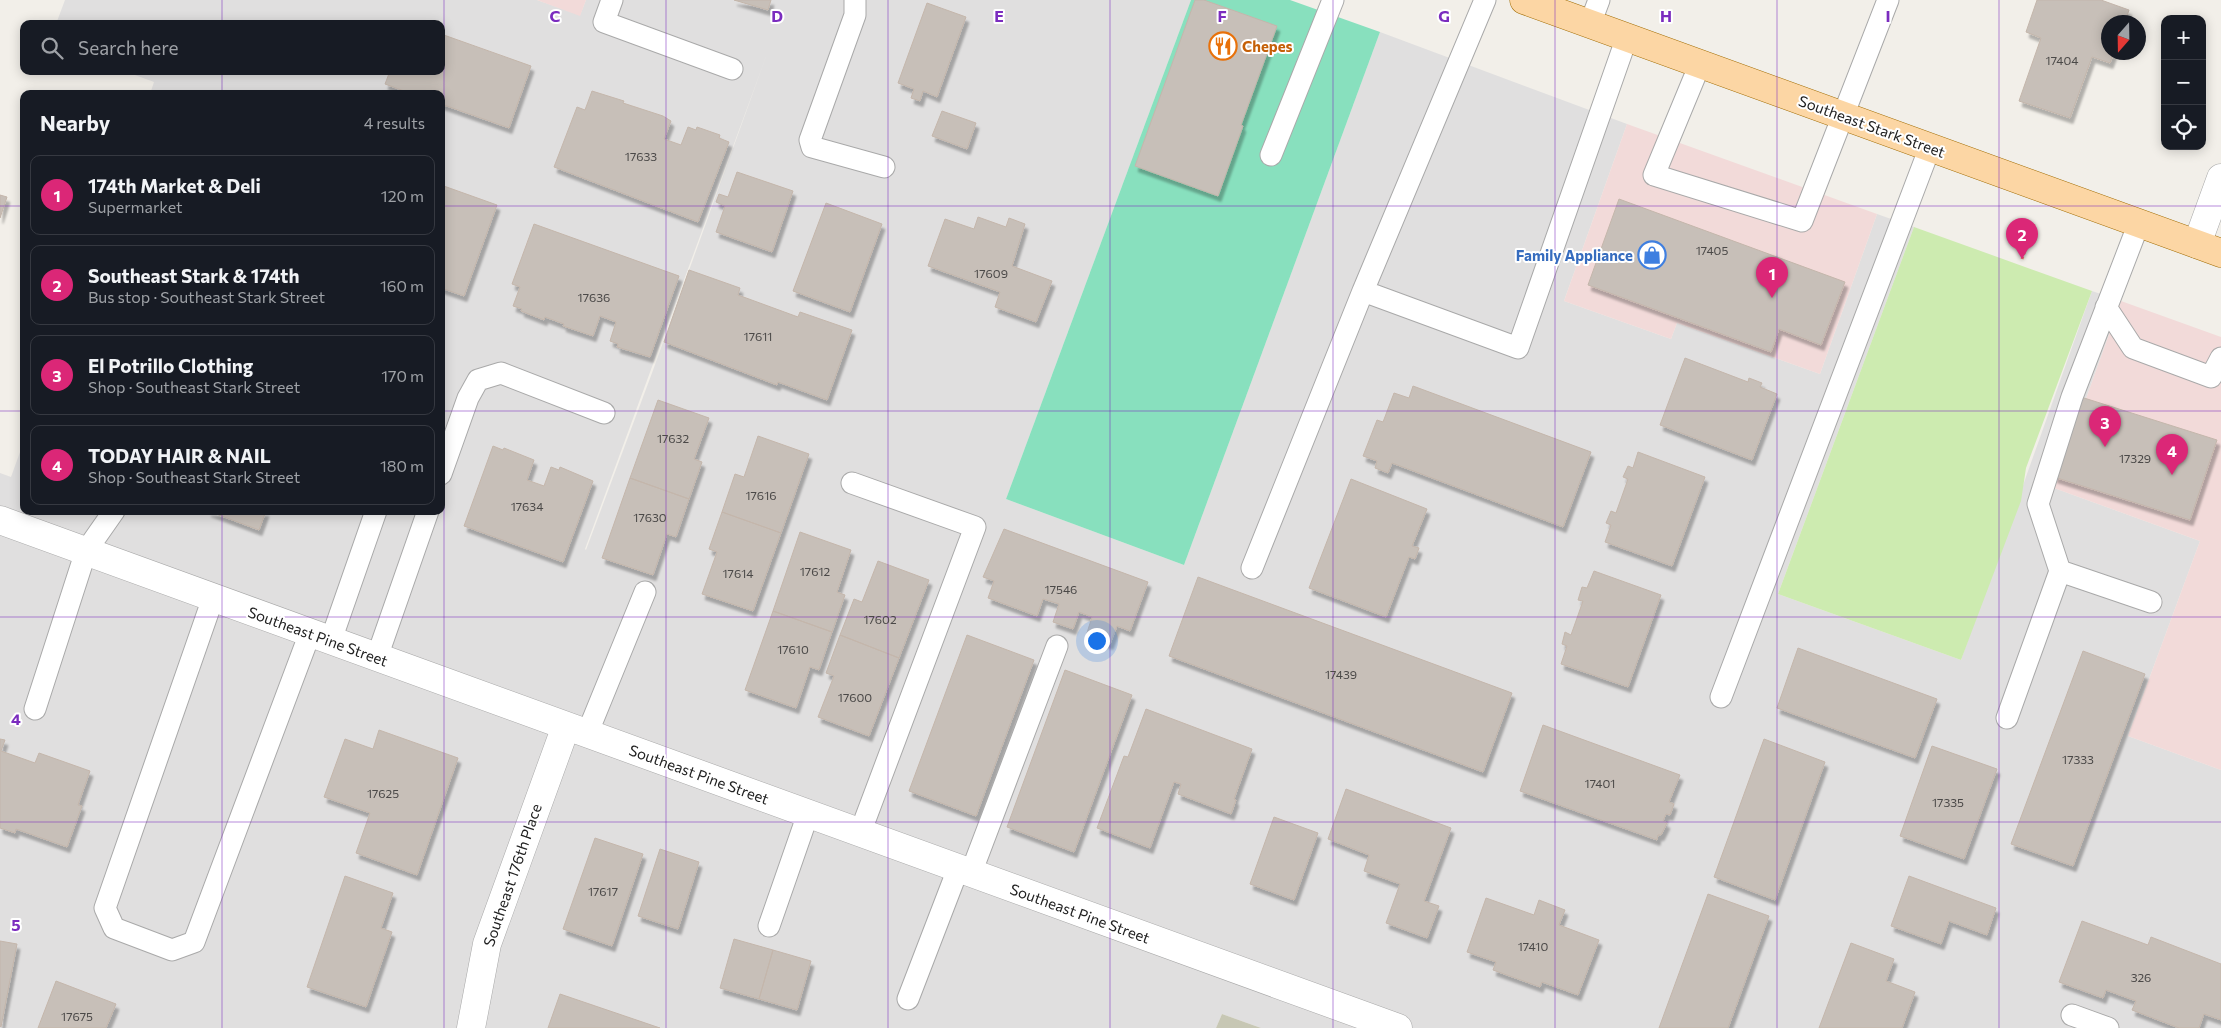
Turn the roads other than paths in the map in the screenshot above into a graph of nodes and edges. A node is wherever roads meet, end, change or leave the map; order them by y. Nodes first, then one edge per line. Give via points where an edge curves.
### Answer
1 (612, 0) edge
2 (855, 0) edge
3 (1333, 0) edge
4 (1485, 0) edge
5 (1524, 0) edge
6 (1888, 0) edge
7 (1594, 12) edge
8 (1627, 37) junction
9 (1700, 64) junction
10 (732, 69) dead end
11 (1843, 116) junction
12 (1930, 147) junction
13 (1271, 155) dead end
14 (884, 167) dead end
15 (2221, 178) edge
16 (2139, 223) junction
17 (2209, 248) edge
18 (1363, 291) junction
19 (2106, 307) junction
20 (2221, 358) edge
21 (604, 413) dead end
22 (445, 463) edge
23 (852, 483) dead end
24 (111, 515) edge
25 (374, 515) edge
26 (427, 515) edge
27 (0, 520) edge
28 (86, 551) junction
29 (1252, 568) dead end
30 (2060, 571) junction
31 (645, 592) dead end
32 (214, 598) junction
33 (2151, 602) dead end
34 (320, 636) junction
35 (1057, 646) dead end
36 (377, 657) junction
37 (1721, 696) dead end
38 (35, 709) dead end
39 (2007, 718) dead end
40 (576, 730) junction
41 (808, 814) junction
42 (860, 833) junction
43 (965, 871) junction
44 (769, 926) dead end
45 (908, 999) dead end
46 (2072, 1015) dead end
47 (471, 1028) edge
48 (1398, 1028) edge
49 (2108, 1028) edge

1 - 10 lane via 604,22
2 - 14 lane via 855,15 810,140 812,147
3 - 13 lane
4 - 18 lane
5 - 7 main road, Southeast Stark Street
6 - 11 lane
7 - 8 main road, Southeast Stark Street
8 - 9 main road, Southeast Stark Street
8 - 18 lane via 1518,348
9 - 11 main road, Southeast Stark Street
9 - 11 lane via 1654,175 1802,221
11 - 12 main road, Southeast Stark Street
12 - 16 main road, Southeast Stark Street
12 - 37 lane
15 - 17 street
16 - 17 main road, Southeast Stark Street
16 - 19 lane
18 - 29 lane
19 - 20 lane via 2133,348 2211,378
19 - 30 lane via 2072,397 2038,504
21 - 22 lane via 501,374 478,380 468,398
23 - 42 lane via 975,527
24 - 28 lane
25 - 34 lane
26 - 36 lane
27 - 28 street, Southeast Pine Street
28 - 32 street, Southeast Pine Street
28 - 38 lane
30 - 33 lane
30 - 39 lane
31 - 40 lane
32 - 34 street, Southeast Pine Street
32 - 34 lane via 105,908 114,928 172,950 194,942
34 - 36 street, Southeast Pine Street
35 - 43 lane
36 - 40 street, Southeast Pine Street
40 - 41 street, Southeast Pine Street
40 - 47 street, Southeast 176th Place via 487,944
41 - 42 street, Southeast Pine Street
41 - 44 lane
42 - 43 street, Southeast Pine Street
43 - 45 lane
43 - 48 street, Southeast Pine Street
46 - 49 lane

